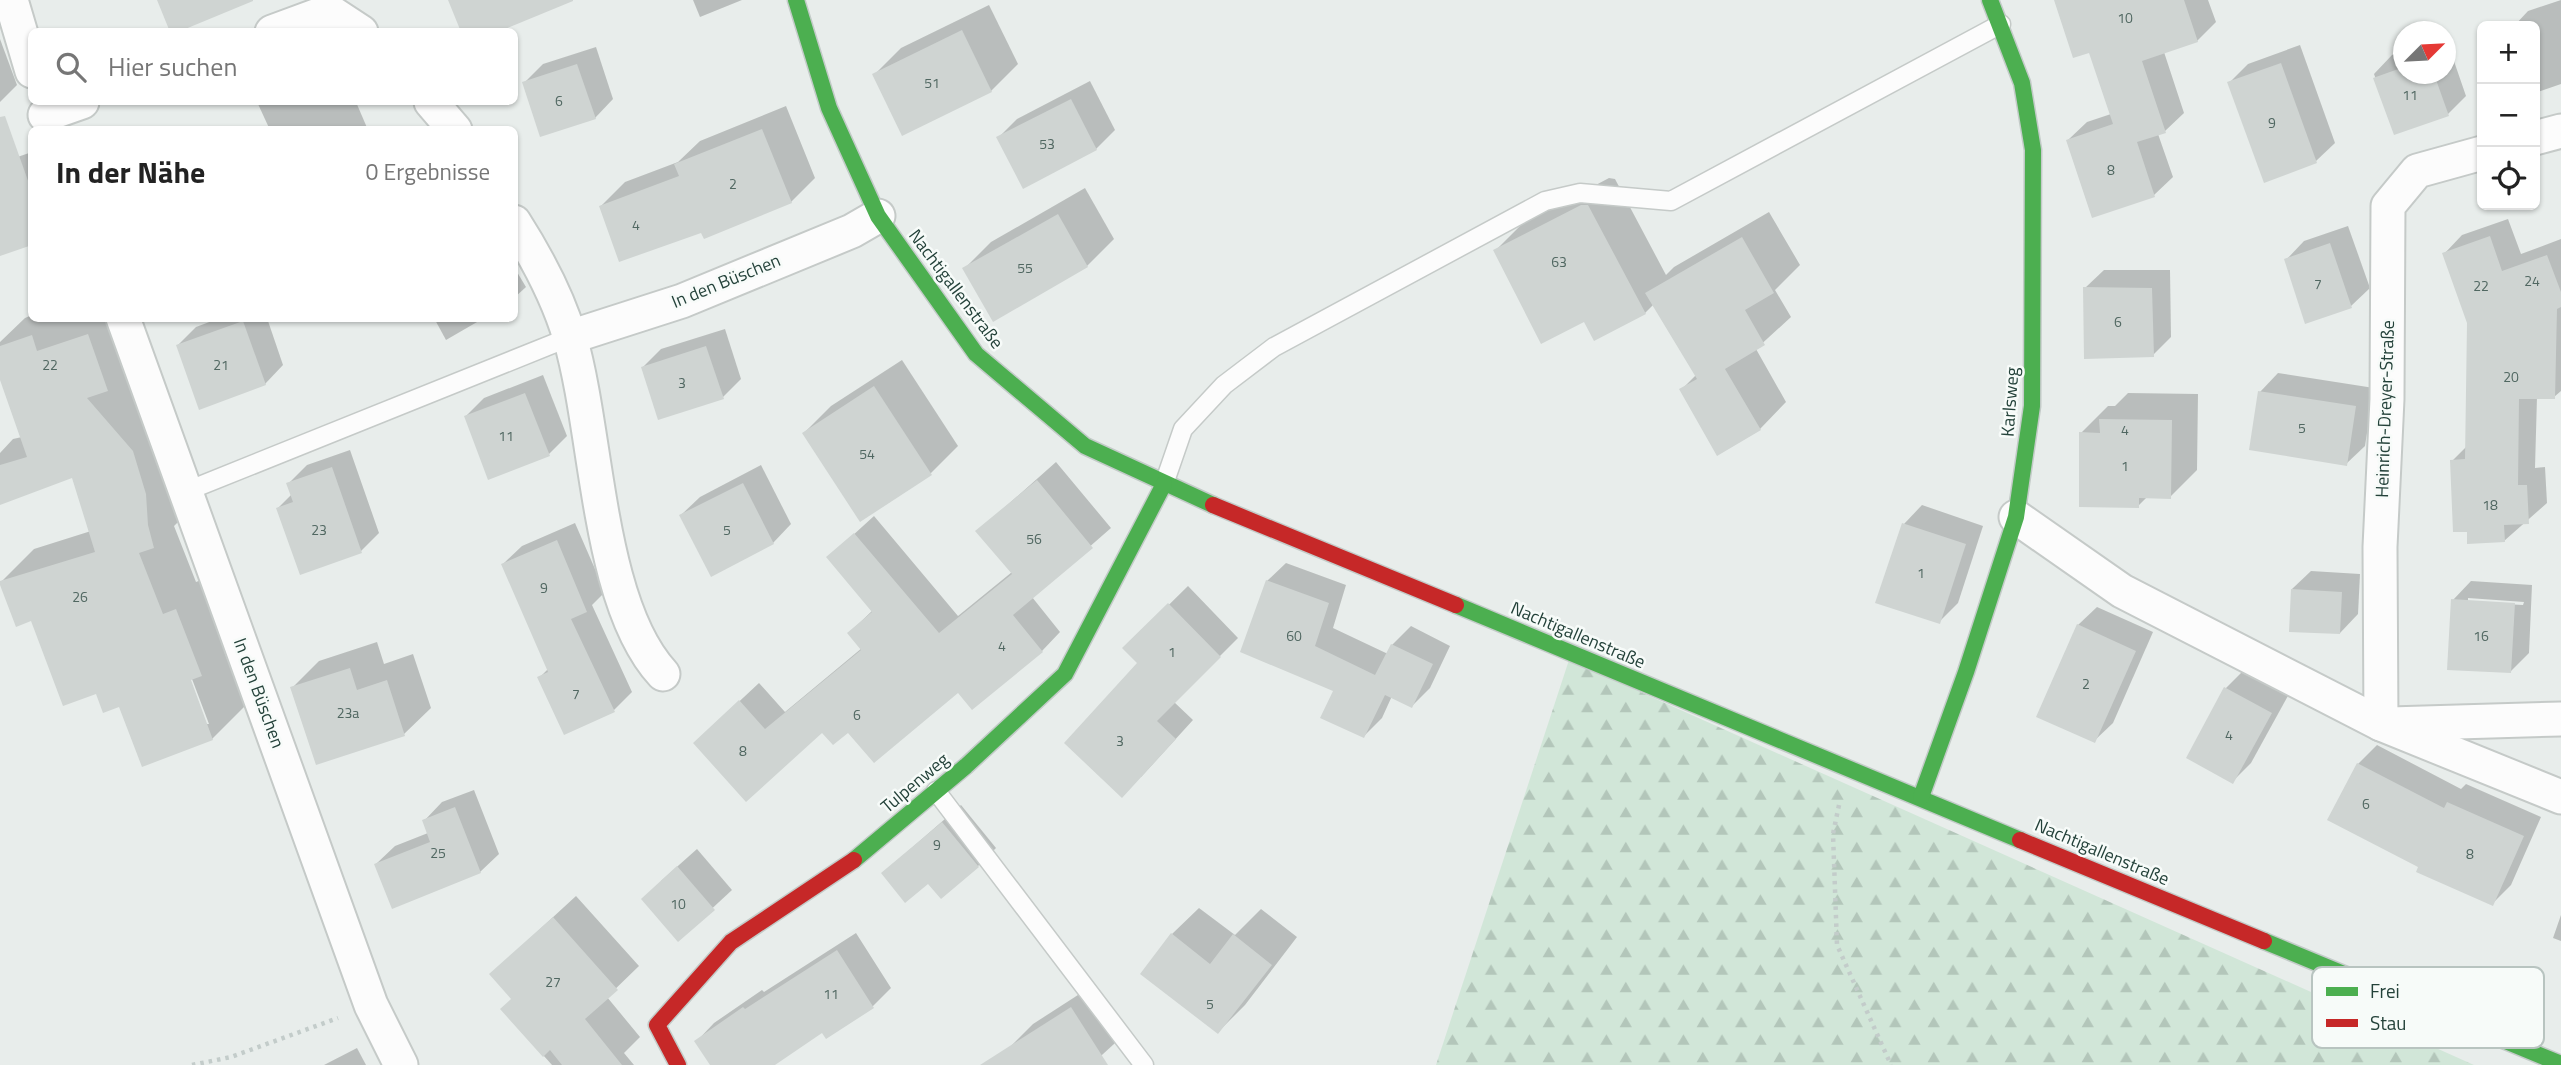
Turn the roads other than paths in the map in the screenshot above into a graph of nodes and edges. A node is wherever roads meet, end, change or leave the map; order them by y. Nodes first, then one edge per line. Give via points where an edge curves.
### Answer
1 (11, 0) edge
2 (796, 0) edge
3 (1990, 0) edge
4 (340, 5) edge
5 (2001, 24) junction
6 (282, 28) edge
7 (358, 28) edge
8 (28, 57) edge
9 (73, 105) edge
10 (434, 105) edge
11 (45, 115) edge
12 (452, 126) edge
13 (2561, 131) edge
14 (2540, 137) edge
15 (2477, 154) edge
16 (878, 216) junction
17 (518, 228) edge
18 (124, 322) edge
19 (570, 337) junction
20 (1164, 484) junction
21 (187, 491) junction
22 (2016, 517) junction
23 (663, 674) dead end
24 (2561, 719) edge
25 (2381, 724) junction
26 (936, 791) junction
27 (1921, 797) junction
28 (2561, 797) edge
29 (2328, 967) edge
30 (2523, 1048) edge
31 (2561, 1064) edge
32 (401, 1065) edge
33 (678, 1065) edge
34 (1144, 1065) edge

1 - 8 street
2 - 16 street, Nachtigallenstraße via 829,108
3 - 5 street, Karlsweg
4 - 6 street
4 - 7 street
5 - 20 lane via 1671,201 1580,193 1545,201 1286,341 1224,385 1183,429
5 - 22 street, Karlsweg via 2022,83 2033,149 2032,406
9 - 11 street
10 - 12 street
13 - 14 street
15 - 25 street, Heinrich-Dreyer-Straße via 2417,172 2388,206 2387,399 2379,547
16 - 19 street, In den Büschen via 682,301
16 - 20 street, Nachtigallenstraße via 976,354 1085,446
17 - 19 street via 539,262
18 - 21 street, In den Büschen
19 - 21 lane
19 - 23 street via 614,575 645,655
20 - 26 street, Tulpenweg via 1065,674
20 - 27 street, Nachtigallenstraße
21 - 32 street, In den Büschen via 371,1005
22 - 25 street via 2122,591
22 - 27 street, Karlsweg
24 - 25 street
25 - 28 street
26 - 33 street, Tulpenweg via 853,860 731,942 657,1025
26 - 34 lane
27 - 29 street, Nachtigallenstraße
30 - 31 street, Nachtigallenstraße

